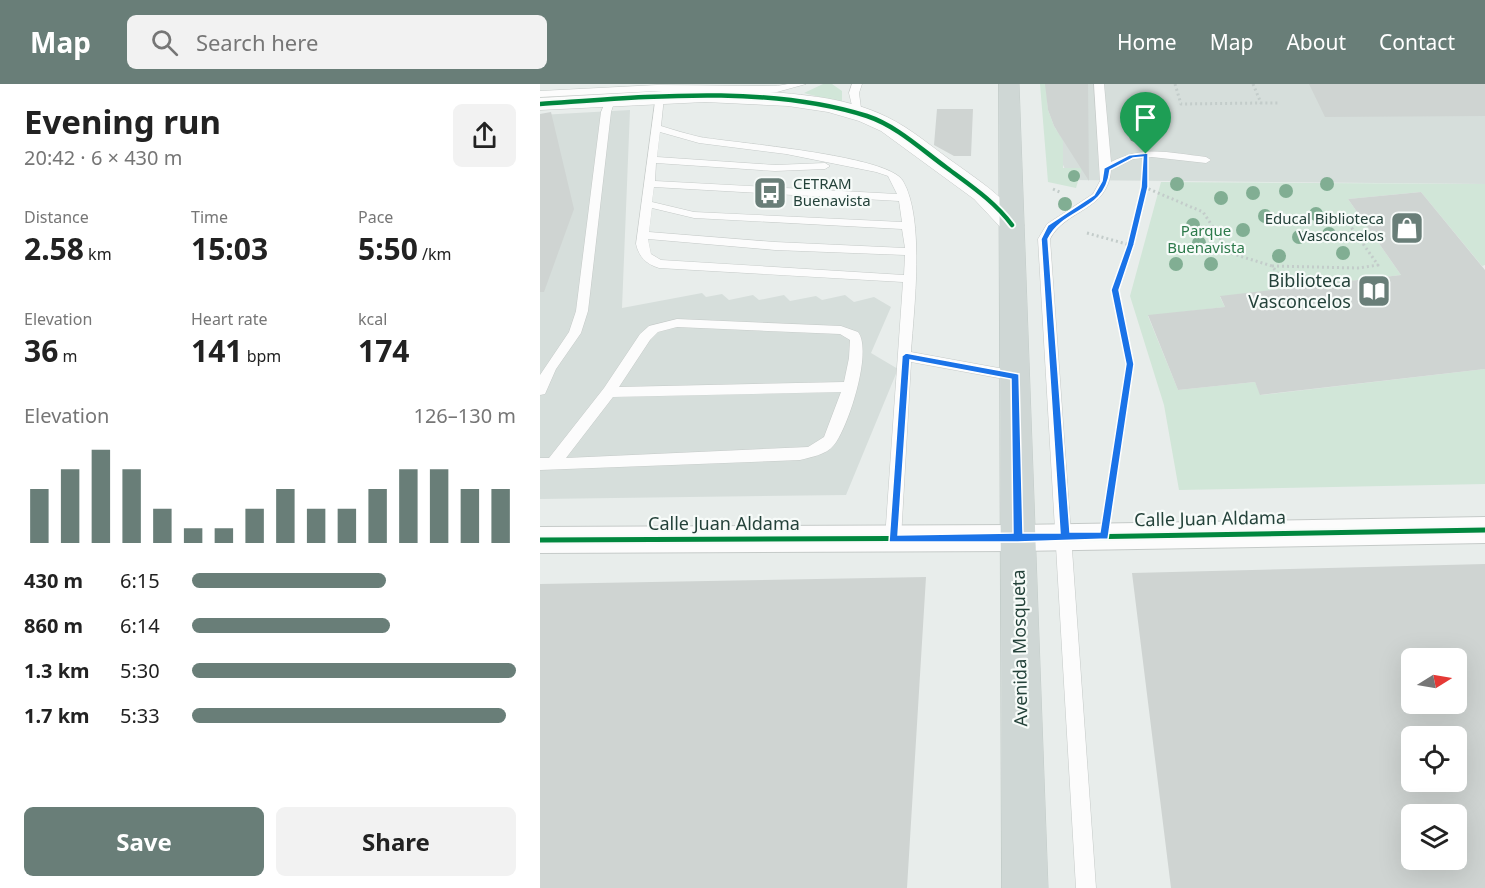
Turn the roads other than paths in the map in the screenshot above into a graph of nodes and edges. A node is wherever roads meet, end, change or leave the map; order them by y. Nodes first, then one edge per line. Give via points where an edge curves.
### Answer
1 (568, 84) edge
2 (801, 84) edge
3 (856, 84) edge
4 (1009, 84) edge
5 (1099, 84) edge
6 (540, 86) edge
7 (540, 94) edge
8 (659, 97) junction
9 (610, 100) junction
10 (540, 104) edge
11 (859, 114) junction
12 (655, 127) junction
13 (652, 160) junction
14 (1206, 160) dead end
15 (863, 166) junction
16 (1106, 169) junction
17 (649, 184) junction
18 (904, 198) junction
19 (647, 204) junction
20 (1012, 225) junction
21 (908, 226) junction
22 (643, 235) junction
23 (911, 252) junction
24 (910, 279) junction
25 (906, 356) junction
26 (1016, 376) junction
27 (850, 387) junction
28 (540, 390) edge
29 (609, 392) junction
30 (546, 464) edge
31 (1485, 530) edge
32 (1065, 537) junction
33 (1018, 538) junction
34 (893, 539) junction
35 (540, 540) edge
36 (1025, 888) edge
37 (1086, 888) edge

1 - 6 lane
2 - 7 lane via 777,89 657,88
3 - 11 lane
4 - 20 main road, Avenida Mosqueta
5 - 16 lane
8 - 9 street
8 - 11 street via 778,99
8 - 12 lane
9 - 10 street
9 - 28 lane via 582,311 575,333 550,367
11 - 20 street via 908,140 986,195
12 - 13 lane
12 - 15 lane via 681,138 775,149
13 - 15 lane via 775,168
13 - 17 lane
14 - 16 lane via 1146,154 1131,156
15 - 18 lane via 892,174
16 - 32 lane via 1097,196 1051,226 1044,239
17 - 18 lane
17 - 19 lane
18 - 21 lane
19 - 21 lane via 694,215
19 - 22 lane
20 - 26 main road, Avenida Mosqueta
21 - 23 lane
22 - 23 lane
22 - 24 lane via 644,253 659,264
23 - 24 lane
24 - 25 lane
25 - 26 lane
25 - 34 lane
26 - 33 main road, Avenida Mosqueta
27 - 29 lane
27 - 29 lane via 858,347 851,333 677,323 654,329 645,337
27 - 30 lane via 834,435 814,451
29 - 30 lane
31 - 32 street, Calle Juan Aldama
32 - 33 street, Calle Juan Aldama
32 - 37 lane
33 - 34 street, Calle Juan Aldama
33 - 36 main road, Avenida Mosqueta
34 - 35 street, Calle Juan Aldama

